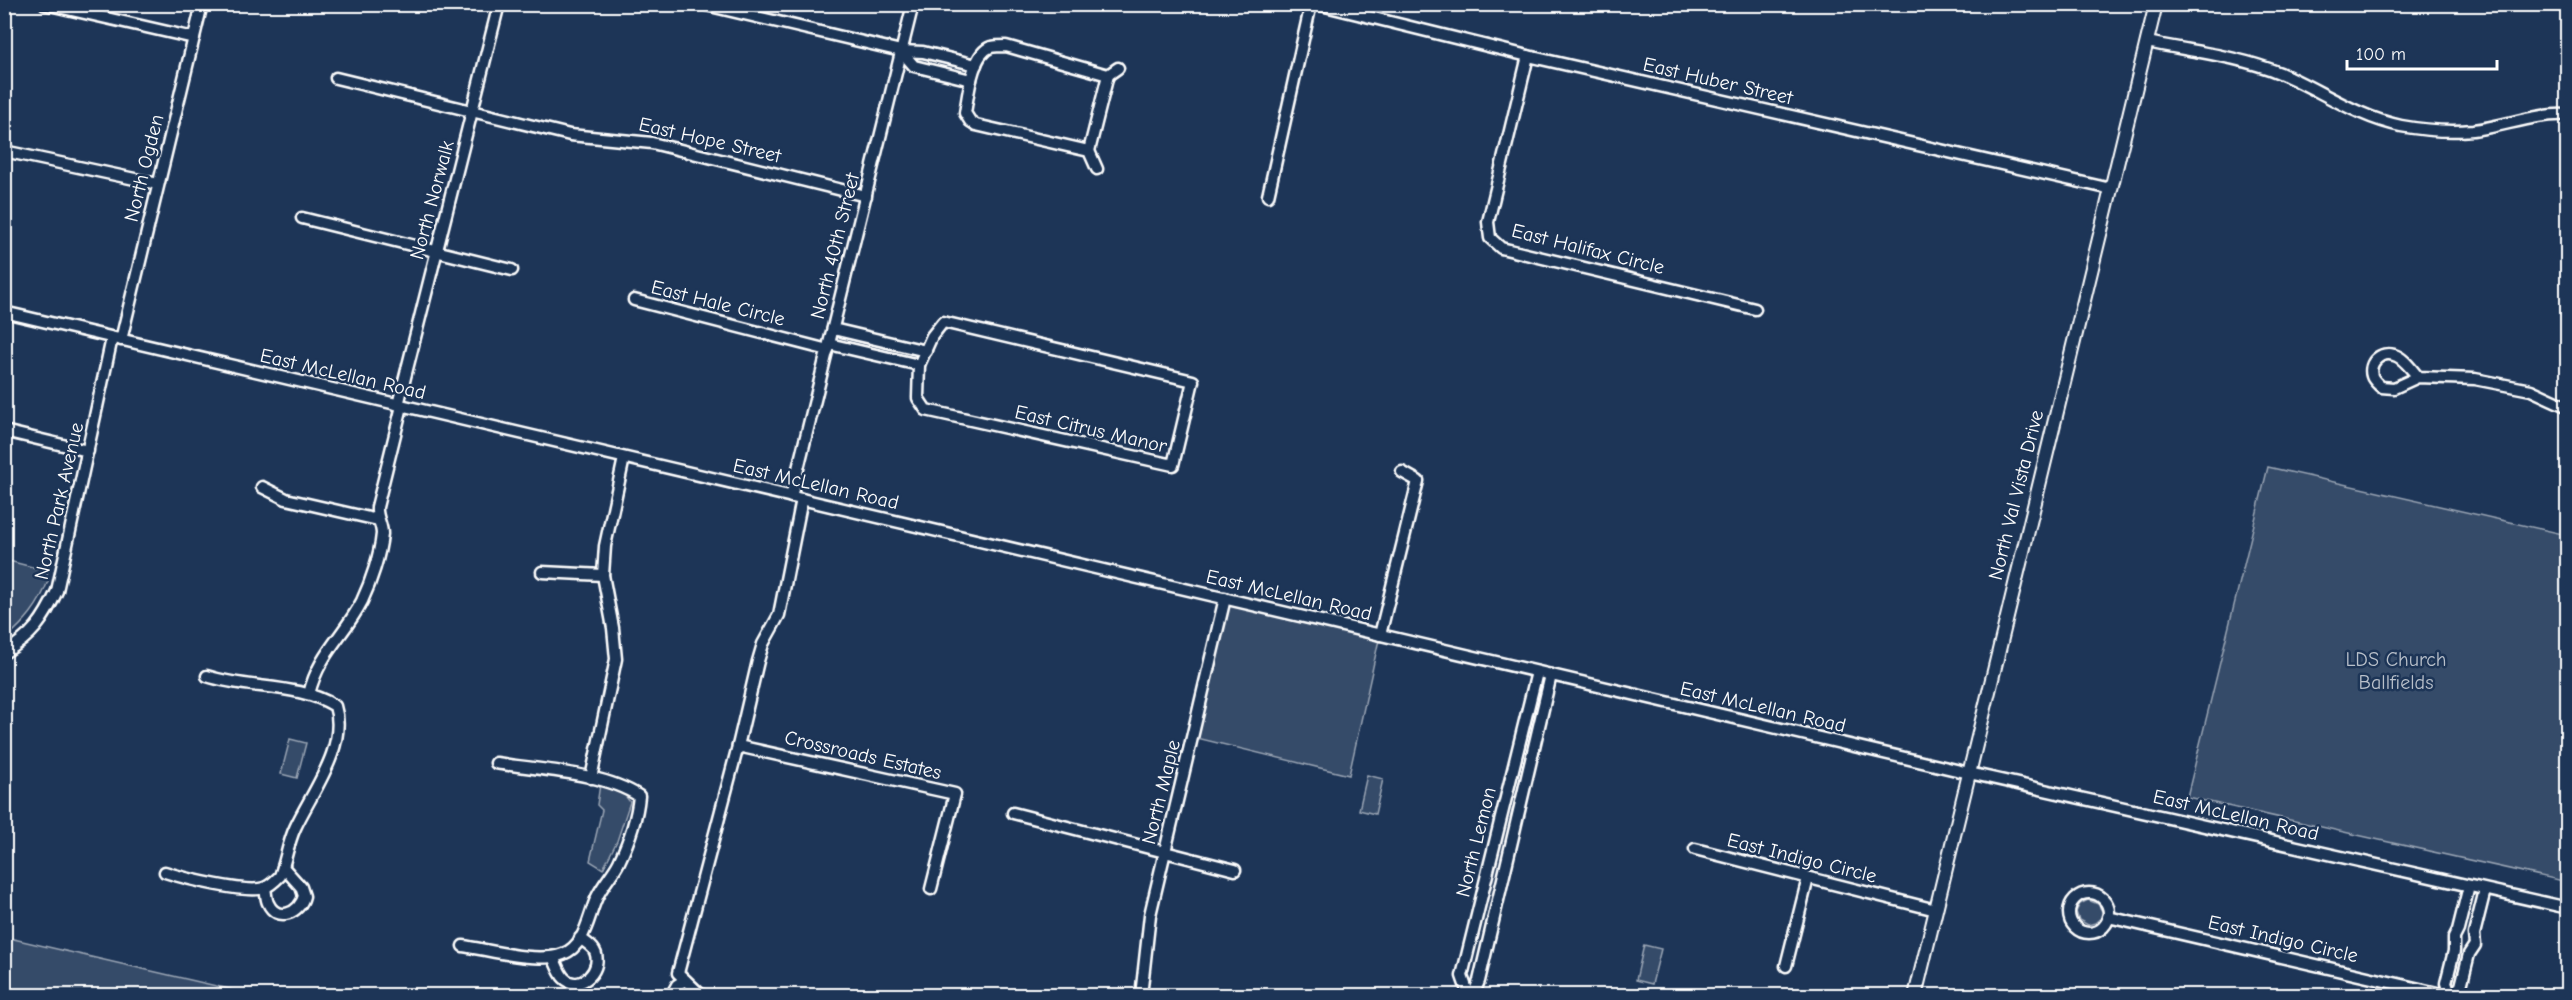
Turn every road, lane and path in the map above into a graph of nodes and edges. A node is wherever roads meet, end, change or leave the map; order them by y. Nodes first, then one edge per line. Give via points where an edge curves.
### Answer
1 (45, 4) edge
2 (202, 4) edge
3 (499, 4) edge
4 (913, 4) edge
5 (1311, 4) edge
6 (1317, 4) edge
7 (2156, 4) edge
8 (706, 5) edge
9 (1364, 10) edge
10 (194, 38) junction
11 (2146, 42) junction
12 (901, 51) junction
13 (1528, 56) junction
14 (951, 58) junction
15 (976, 65) junction
16 (947, 74) junction
17 (336, 78) dead end
18 (971, 80) junction
19 (474, 112) junction
20 (2568, 115) edge
21 (4, 151) edge
22 (1089, 151) junction
23 (1097, 169) dead end
24 (158, 184) junction
25 (2111, 189) junction
26 (866, 196) junction
27 (1268, 196) dead end
28 (302, 218) dead end
29 (438, 251) junction
30 (512, 270) dead end
31 (634, 300) dead end
32 (1755, 309) dead end
33 (4, 312) edge
34 (833, 329) junction
35 (117, 339) junction
36 (829, 347) junction
37 (926, 351) junction
38 (920, 365) junction
39 (2418, 376) dead end
40 (400, 405) junction
41 (2568, 407) edge
42 (4, 431) edge
43 (88, 451) junction
44 (624, 458) junction
45 (1402, 472) dead end
46 (262, 487) dead end
47 (797, 498) junction
48 (378, 520) junction
49 (542, 572) dead end
50 (603, 575) junction
51 (1225, 598) junction
52 (1380, 635) junction
53 (4, 653) edge
54 (1536, 672) junction
55 (1551, 675) junction
56 (207, 676) dead end
57 (309, 694) junction
58 (1529, 707) junction
59 (1543, 711) junction
60 (1523, 730) junction
61 (1537, 732) junction
62 (738, 746) junction
63 (496, 763) dead end
64 (1512, 772) junction
65 (1969, 773) junction
66 (1527, 777) junction
67 (591, 778) junction
68 (1013, 813) dead end
69 (1695, 849) dead end
70 (1165, 852) junction
71 (283, 867) junction
72 (1235, 870) dead end
73 (165, 872) dead end
74 (1808, 878) junction
75 (2469, 886) junction
76 (265, 888) junction
77 (931, 889) dead end
78 (2485, 890) junction
79 (2568, 908) edge
80 (1936, 910) junction
81 (2108, 917) dead end
82 (1475, 921) junction
83 (1491, 925) junction
84 (2458, 930) junction
85 (2474, 934) junction
86 (580, 938) junction
87 (463, 946) dead end
88 (2454, 951) junction
89 (2469, 954) junction
90 (553, 957) junction
91 (1786, 966) dead end
92 (685, 980) junction
93 (671, 996) edge
94 (702, 996) edge
95 (1141, 996) edge
96 (1471, 996) edge
97 (1915, 996) edge
98 (2450, 996) edge

1 - 10 street
2 - 10 street, North Ogden
3 - 19 street, North Norwalk
4 - 12 street, North 40th Street
5 - 27 street
6 - 9 street, East Huber Street
7 - 11 main road, North Val Vista Drive
8 - 12 street
9 - 13 street, East Huber Street
10 - 24 street, North Ogden
11 - 20 street via 2279,73 2365,115 2400,126 2473,130 2546,114
11 - 25 main road, North Val Vista Drive
12 - 14 street
12 - 16 street via 914,66
12 - 26 street, North 40th Street
13 - 25 street, East Huber Street
13 - 32 street, East Halifax Circle via 1488,222 1490,238 1501,248
14 - 15 street
14 - 16 street
15 - 18 street
15 - 22 street via 990,47 1006,46 1113,71
16 - 18 street
17 - 19 street, East Hope Street
18 - 22 street via 965,113 976,125
19 - 26 street, East Hope Street via 570,135 652,143
19 - 29 street, North Norwalk
21 - 24 street
22 - 23 street
24 - 35 street, North Ogden
25 - 65 main road, North Val Vista Drive
26 - 34 street, North 40th Street
28 - 29 street
29 - 30 street
29 - 40 street, North Norwalk
31 - 36 street, East Hale Circle
33 - 35 street, East McLellan Road
34 - 36 street, North 40th Street
34 - 37 street
35 - 40 street, East McLellan Road
35 - 43 street, North Park Avenue
36 - 38 street
36 - 47 street, North 40th Street
37 - 38 street, East Citrus Manor
37 - 38 street, East Citrus Manor via 943,322 1193,381 1173,465 926,410 918,398
39 - 41 street via 2502,383 2531,390
40 - 44 street, East McLellan Road
40 - 48 street, North Norwalk via 377,507
42 - 43 street
43 - 53 street, North Park Avenue via 57,591 34,632
44 - 47 street, East McLellan Road
44 - 50 street via 605,546
45 - 52 street via 1418,482
46 - 48 street via 286,499
47 - 51 street, East McLellan Road
47 - 62 street via 778,615 763,644
48 - 57 street, North Norwalk via 382,536 361,602 321,660
49 - 50 street
50 - 67 street via 616,659
51 - 52 street, East McLellan Road
51 - 70 street, North Maple
52 - 54 street, East McLellan Road
54 - 55 street, East McLellan Road
54 - 58 street, North Lemon
55 - 59 street, North Lemon
55 - 65 street, East McLellan Road
56 - 57 street via 226,683
57 - 71 street via 336,706 338,721 326,768 296,826
58 - 59 street
58 - 60 street, North Lemon
59 - 61 street, North Lemon
60 - 61 street
60 - 64 street, North Lemon
61 - 66 street, North Lemon
62 - 77 street, Crossroads Estates via 955,795
62 - 92 street via 678,973
63 - 67 street
64 - 66 street, North Lemon
64 - 82 street, North Lemon
65 - 75 street, East McLellan Road
65 - 80 main road, North Val Vista Drive
66 - 83 street, North Lemon
67 - 86 street via 639,796 619,863 601,888
68 - 70 street
69 - 74 street, East Indigo Circle
70 - 72 street
70 - 95 street, North Maple via 1149,915
71 - 76 street via 280,876
71 - 76 street via 304,896 297,909 278,914 267,902
73 - 76 street via 191,881
74 - 80 street, East Indigo Circle
74 - 91 street
75 - 78 street, East McLellan Road
75 - 84 street
78 - 79 street, East McLellan Road
78 - 85 street
80 - 97 main road, North Val Vista Drive
81 - 98 street, East Indigo Circle
82 - 83 street, North Lemon
82 - 96 street, North Lemon via 1462,976
83 - 96 street, North Lemon via 1479,981
84 - 85 street
84 - 88 street
85 - 89 street via 2475,945
86 - 90 street via 566,953
86 - 90 street via 596,957 589,978 571,982 564,978
87 - 90 street
88 - 89 street
88 - 98 street via 2446,983
89 - 98 street via 2461,986
92 - 93 street
92 - 94 street

